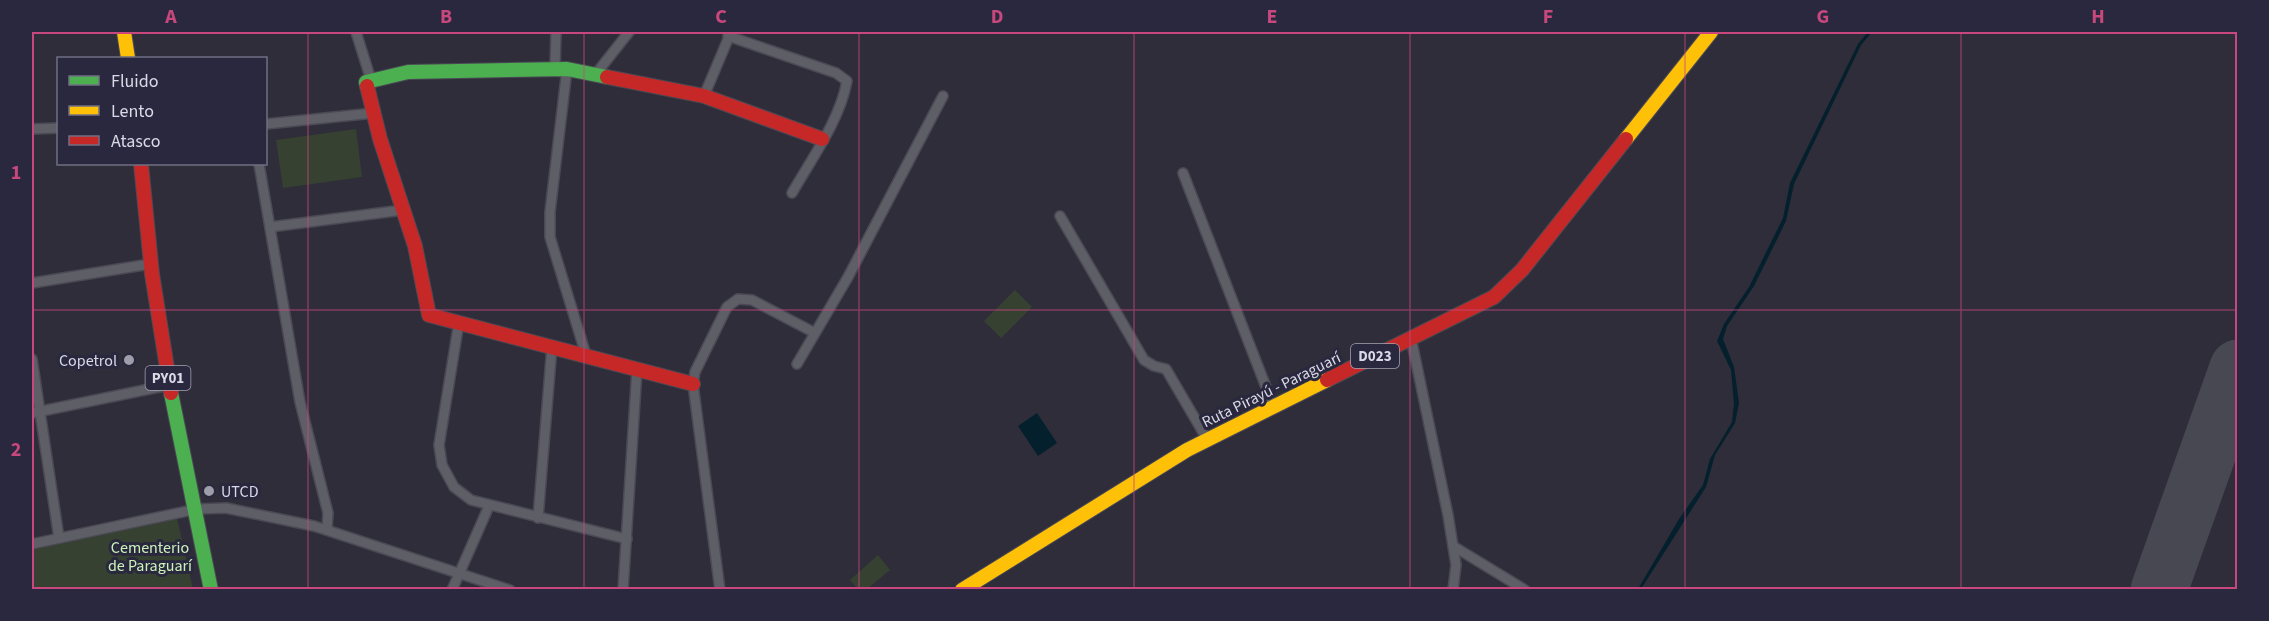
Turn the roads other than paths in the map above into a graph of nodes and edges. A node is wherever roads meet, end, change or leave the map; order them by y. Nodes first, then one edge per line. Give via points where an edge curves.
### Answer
1 (124, 32) edge
2 (356, 32) edge
3 (556, 32) edge
4 (629, 32) edge
5 (1711, 32) edge
6 (729, 34) edge
7 (128, 57) edge
8 (561, 69) junction
9 (595, 75) junction
10 (371, 80) junction
11 (704, 96) junction
12 (943, 96) dead end
13 (374, 112) junction
14 (267, 124) edge
15 (57, 128) edge
16 (32, 129) edge
17 (822, 140) junction
18 (141, 165) edge
19 (259, 165) edge
20 (1183, 173) dead end
21 (792, 193) dead end
22 (403, 210) junction
23 (1060, 216) dead end
24 (270, 227) junction
25 (150, 264) junction
26 (32, 283) edge
27 (459, 322) junction
28 (815, 333) junction
29 (1411, 338) junction
30 (552, 346) junction
31 (586, 355) junction
32 (32, 358) edge
33 (797, 363) dead end
34 (637, 369) junction
35 (693, 384) junction
36 (169, 385) junction
37 (1273, 405) junction
38 (36, 413) edge
39 (1207, 439) junction
40 (489, 506) junction
41 (197, 509) junction
42 (538, 518) junction
43 (327, 530) junction
44 (59, 538) junction
45 (627, 539) junction
46 (32, 544) edge
47 (1453, 546) junction
48 (457, 573) junction
49 (211, 590) edge
50 (452, 590) edge
51 (510, 590) edge
52 (623, 590) edge
53 (720, 590) edge
54 (962, 590) edge
55 (1453, 590) edge
56 (1525, 590) edge

1 - 7 main road
2 - 10 street
3 - 8 street
4 - 9 street
5 - 29 main road, Ruta Pirayú - Paraguarí / D023 via 1522,270 1494,297
6 - 11 street
6 - 17 street via 836,73 847,81
8 - 9 main road
8 - 10 main road via 408,72
8 - 31 street via 550,237
9 - 11 main road
10 - 13 main road via 366,82
11 - 17 main road
12 - 28 street
13 - 14 street
13 - 22 main road
15 - 16 street
17 - 21 street
18 - 25 main road, PY01
19 - 24 street
20 - 37 street
22 - 24 street
22 - 27 main road via 429,315
23 - 39 street via 1144,360 1166,369
24 - 43 street via 300,402 328,513
25 - 26 street
25 - 36 main road, PY01
27 - 30 main road
27 - 40 street via 439,445 442,465 454,487 471,500
28 - 33 street
28 - 35 street via 752,300 738,299 727,307 695,372
29 - 37 main road, Ruta Pirayú - Paraguarí / D023
29 - 47 street
30 - 31 main road
30 - 42 street
31 - 34 main road
32 - 38 street
34 - 35 main road
34 - 45 street
35 - 53 street
36 - 38 street
36 - 41 main road, PY01
37 - 39 main road, Ruta Pirayú - Paraguarí / D023
38 - 44 street
39 - 54 main road, Ruta Pirayú - Paraguarí / D023 via 1115,492
40 - 42 street
40 - 48 street
41 - 43 street via 247,511
41 - 44 street
41 - 49 main road, PY01
42 - 45 street
43 - 48 street
44 - 46 street
45 - 52 street
47 - 55 street
47 - 56 street
48 - 50 street
48 - 51 street

